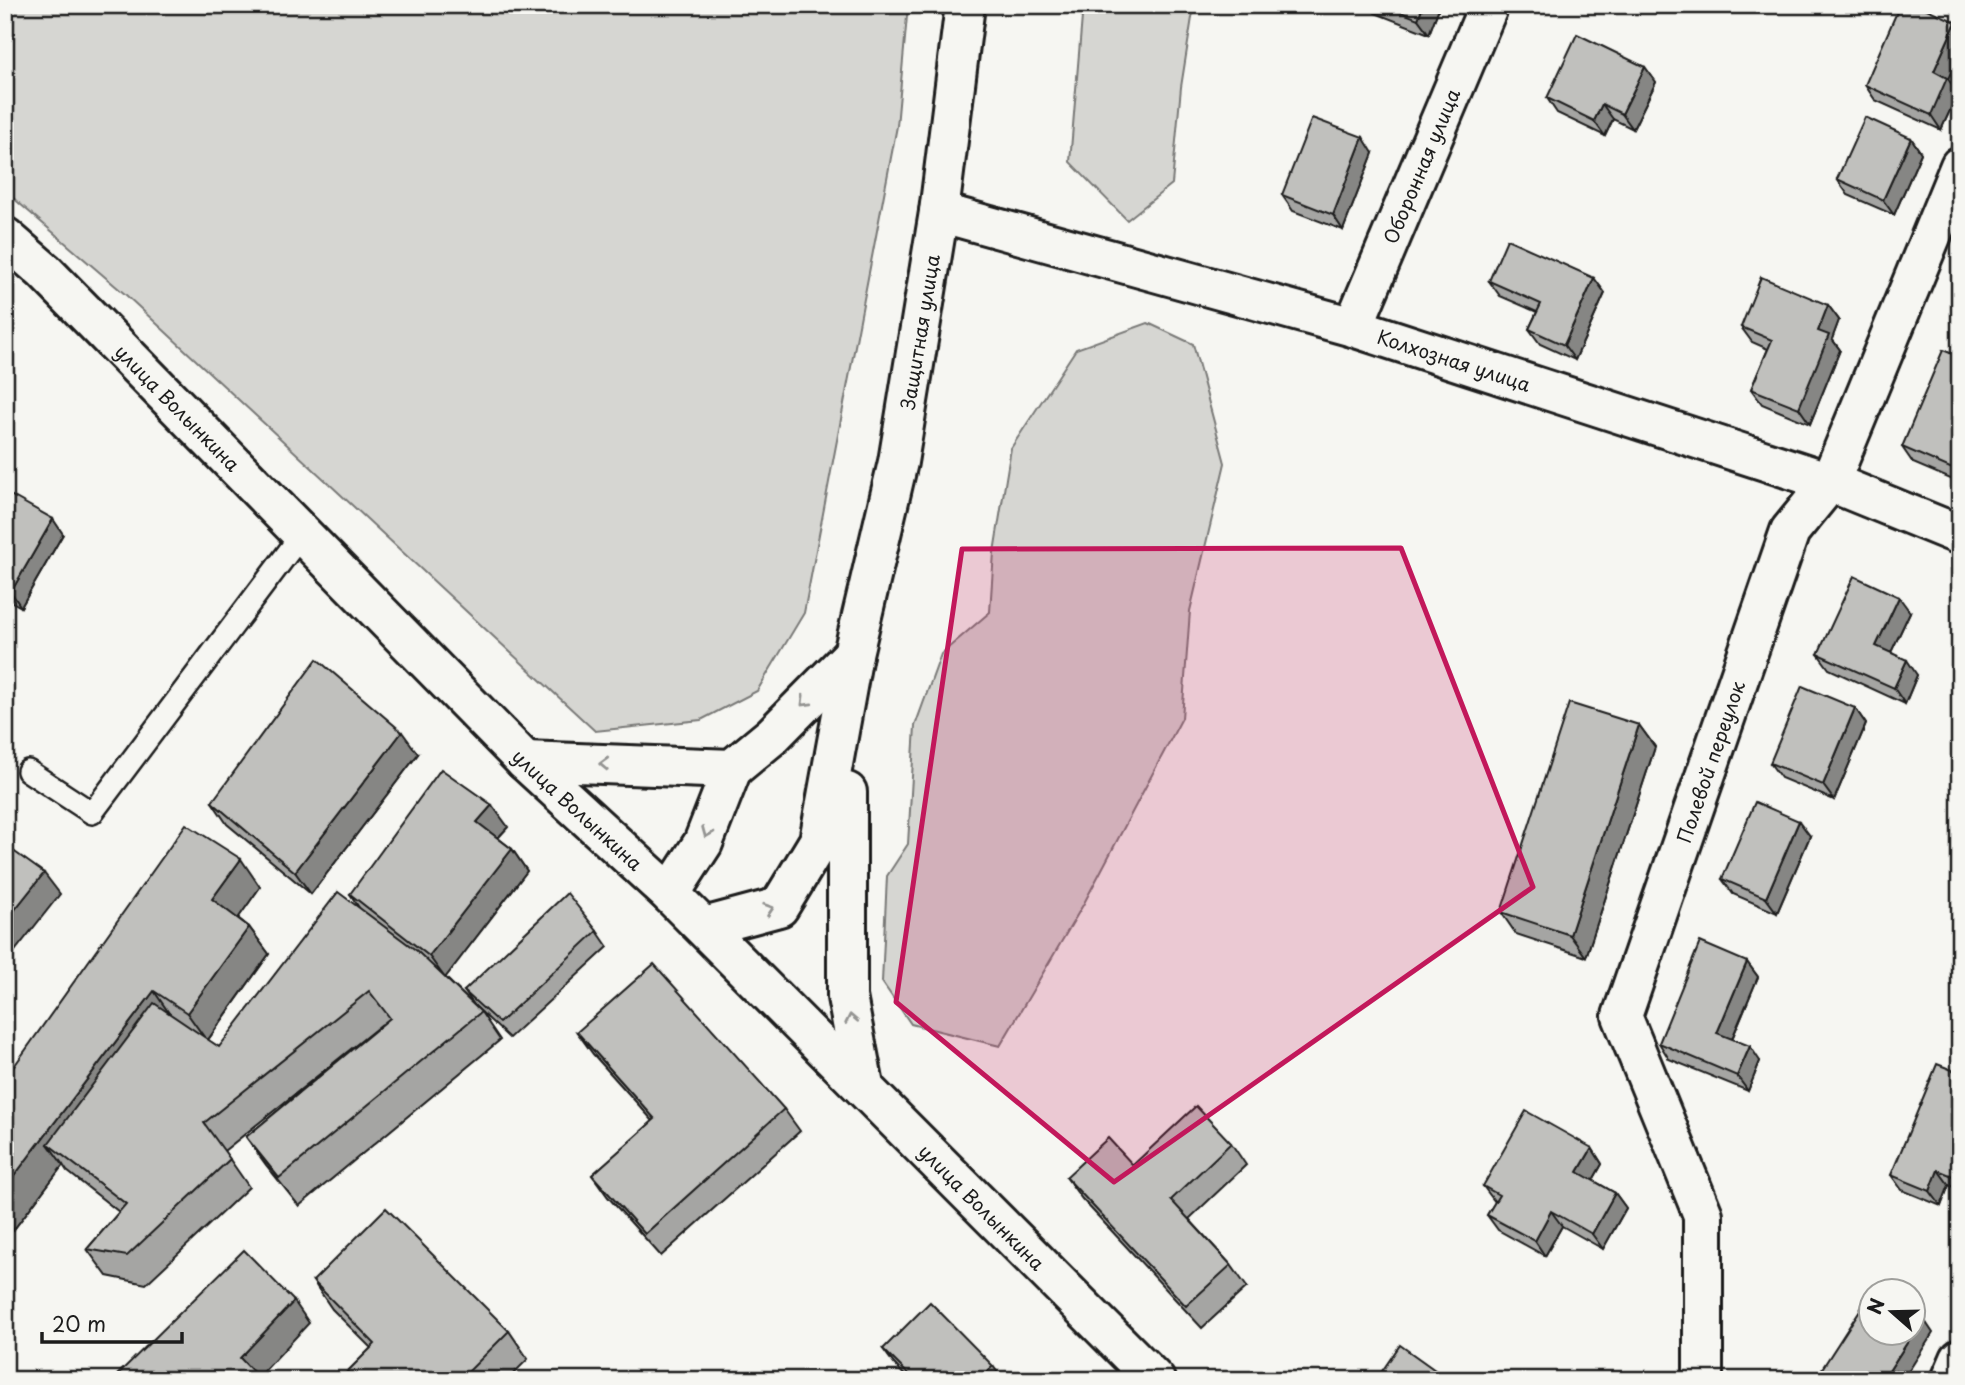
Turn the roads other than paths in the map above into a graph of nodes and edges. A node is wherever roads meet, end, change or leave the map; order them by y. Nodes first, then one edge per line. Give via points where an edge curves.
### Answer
1 (965, 5) edge
2 (1489, 5) edge
3 (1960, 166) edge
4 (939, 212) junction
5 (5, 237) edge
6 (1353, 327) junction
7 (1830, 482) junction
8 (302, 534) junction
9 (1960, 535) edge
10 (853, 654) junction
11 (525, 761) junction
12 (732, 769) junction
13 (28, 771) dead end
14 (670, 894) junction
15 (704, 927) junction
16 (864, 1086) junction
17 (1960, 1359) edge
18 (1155, 1380) edge
19 (1703, 1380) edge
20 (1951, 1380) edge

1 - 4 street, Защитная улица
2 - 6 street, Оборонная улица
3 - 7 street, Полевой переулок
4 - 6 street, Колхозная улица
4 - 10 street, Защитная улица via 898,461
5 - 8 street, улица Волынкина via 44,271
6 - 7 street, Колхозная улица
7 - 9 street, Колхозная улица
7 - 19 street, Полевой переулок via 1790,531 1622,1016 1703,1215
8 - 11 street, улица Волынкина
8 - 13 lane via 92,813
10 -> 12 street via 772,736
15 -> 10 street via 779,907 819,841
16 -> 10 street via 847,997 846,811
12 -> 11 street
11 - 14 street, улица Волынкина
12 -> 14 street via 704,843
14 - 15 street, улица Волынкина
15 - 16 street, улица Волынкина
16 - 18 street, улица Волынкина
17 - 20 street

